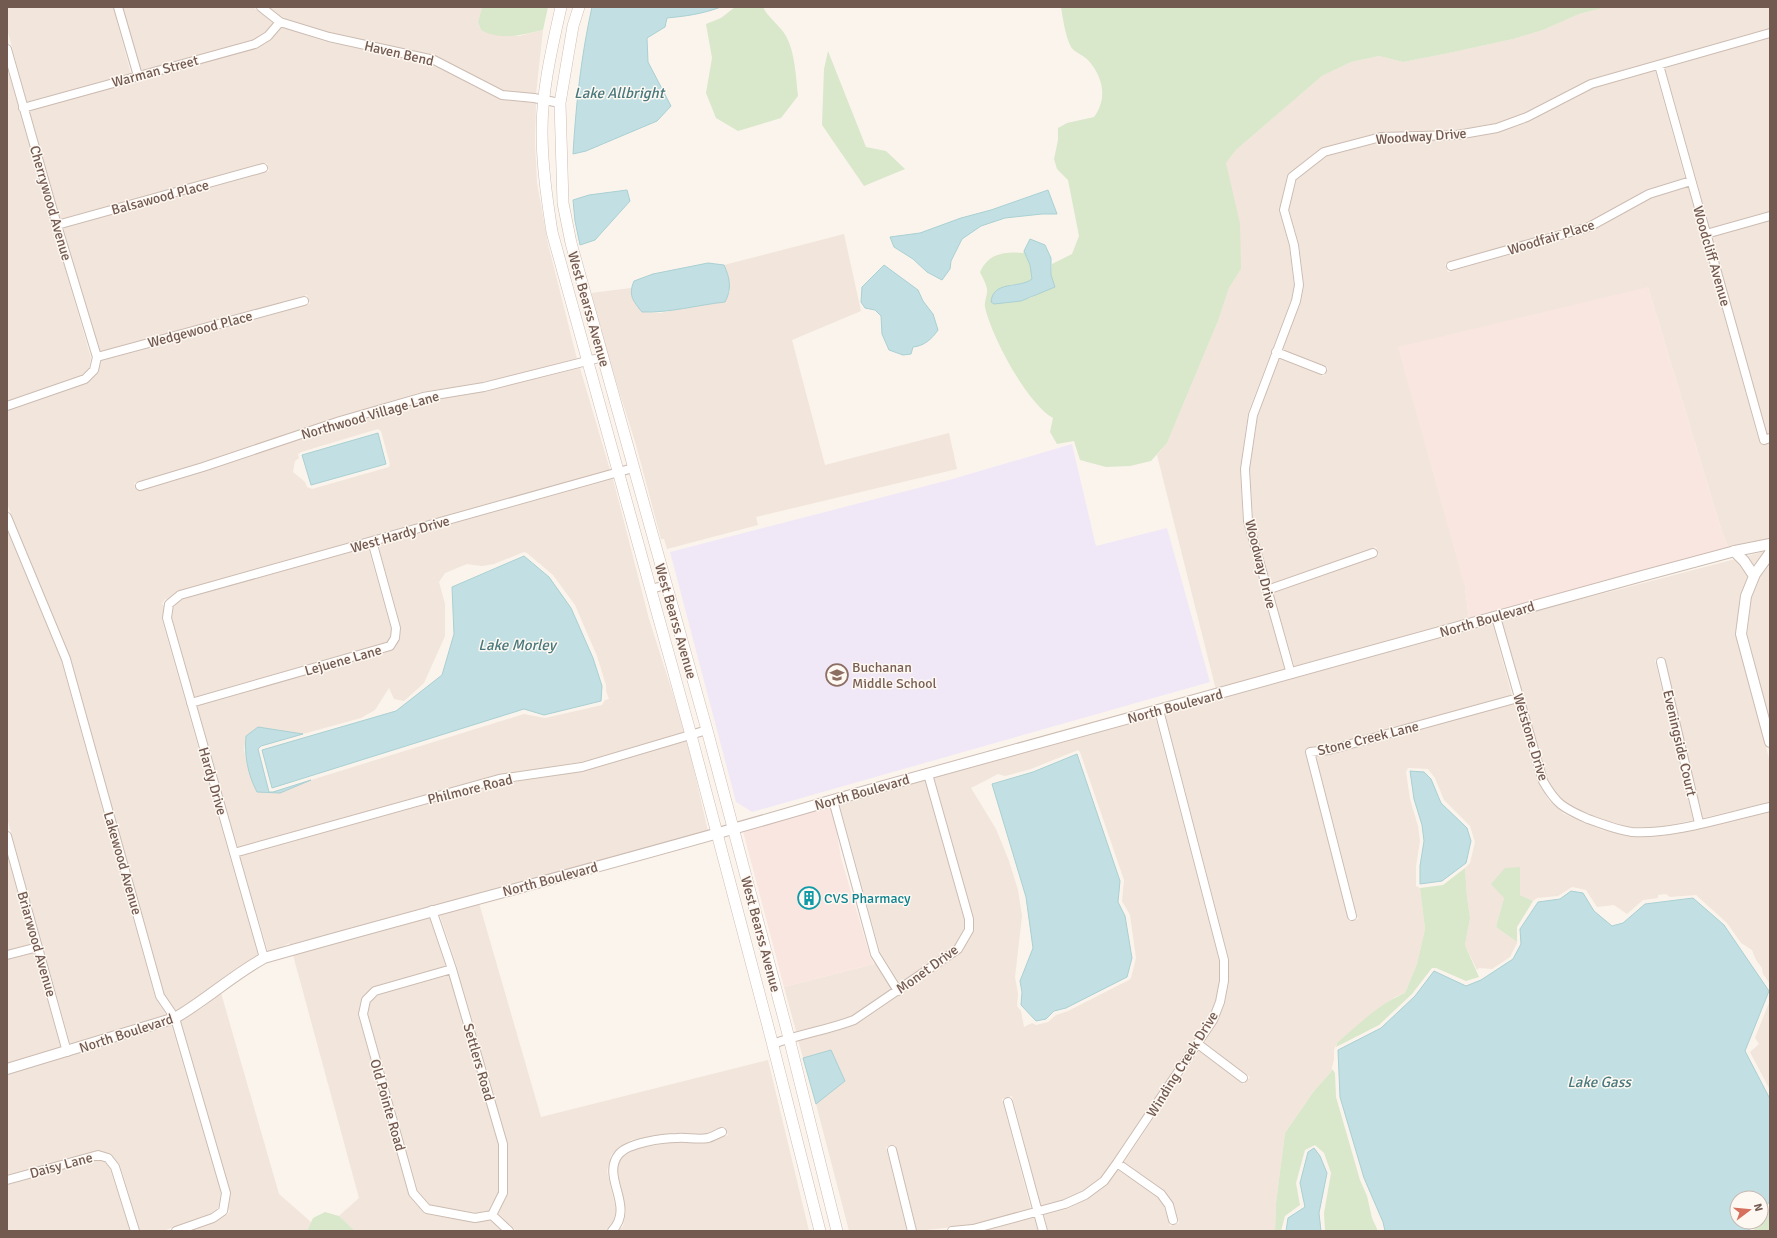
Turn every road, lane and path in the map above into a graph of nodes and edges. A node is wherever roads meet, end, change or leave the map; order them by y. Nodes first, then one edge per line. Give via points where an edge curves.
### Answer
1 (118, 7) edge
2 (261, 7) edge
3 (561, 7) edge
4 (579, 7) edge
5 (280, 22) junction
6 (1770, 33) edge
7 (7, 49) edge
8 (1659, 65) junction
9 (138, 76) junction
10 (544, 100) junction
11 (560, 103) junction
12 (23, 108) junction
13 (263, 168) dead end
14 (1691, 181) junction
15 (1770, 216) edge
16 (57, 225) junction
17 (1706, 234) junction
18 (1451, 266) dead end
19 (578, 269) junction
20 (563, 274) junction
21 (304, 301) dead end
22 (1276, 352) junction
23 (96, 357) junction
24 (602, 357) junction
25 (587, 361) junction
26 (1322, 370) dead end
27 (7, 406) edge
28 (1770, 438) edge
29 (633, 468) junction
30 (618, 473) junction
31 (140, 486) dead end
32 (7, 517) edge
33 (372, 542) junction
34 (1770, 544) edge
35 (1734, 552) junction
36 (1373, 553) dead end
37 (1770, 553) edge
38 (1754, 576) junction
39 (666, 585) junction
40 (651, 589) junction
41 (1267, 590) junction
42 (169, 604) joint
43 (1496, 617) junction
44 (1661, 662) dead end
45 (1291, 674) junction
46 (1518, 698) junction
47 (191, 703) junction
48 (1159, 710) junction
49 (707, 730) junction
50 (692, 735) junction
51 (1770, 742) edge
52 (928, 774) junction
53 (833, 800) junction
54 (1770, 807) edge
55 (1699, 823) junction
56 (733, 829) junction
57 (717, 834) junction
58 (7, 836) edge
59 (234, 854) junction
60 (432, 910) junction
61 (1352, 916) dead end
62 (38, 947) junction
63 (7, 955) edge
64 (264, 958) junction
65 (452, 970) junction
66 (898, 990) junction
67 (175, 1018) junction
68 (789, 1038) junction
69 (773, 1044) junction
70 (1198, 1044) junction
71 (67, 1052) junction
72 (7, 1069) edge
73 (1243, 1078) dead end
74 (1008, 1102) dead end
75 (722, 1132) dead end
76 (892, 1150) dead end
77 (1117, 1163) junction
78 (7, 1180) edge
79 (1037, 1212) junction
80 (492, 1215) junction
81 (1173, 1220) dead end
82 (135, 1231) edge
83 (176, 1231) edge
84 (509, 1231) edge
85 (612, 1231) edge
86 (820, 1231) edge
87 (837, 1231) edge
88 (912, 1231) edge
89 (952, 1231) edge
90 (1043, 1231) edge

1 - 9 street
2 - 5 street, Haven Bend
3 - 10 main road, West Bearss Avenue
4 - 11 main road, West Bearss Avenue via 573,26
5 - 9 street, Warman Street via 268,36 255,44
5 - 10 street, Haven Bend via 329,37 434,60 502,95
6 - 8 street, Woodway Drive
7 - 12 street, Cherrywood Avenue
8 - 14 street, Woodcliff Avenue
8 - 22 street, Woodway Drive via 1591,84 1527,117 1497,128 1457,135 1381,137 1324,152 1292,177 1284,210 1294,245 1299,285 1296,301
9 - 12 street, Warman Street
10 - 11 street, Haven Bend
10 - 20 main road, West Bearss Avenue via 542,131 547,200
11 - 19 main road, West Bearss Avenue via 563,203
12 - 16 street, Cherrywood Avenue
13 - 16 street, Balsawood Place
14 - 17 street, Woodcliff Avenue
14 - 18 street, Woodfair Place via 1649,194 1589,228
15 - 17 street
16 - 23 street, Cherrywood Avenue
17 - 28 street, Woodcliff Avenue via 1764,440
19 - 20 street
19 - 24 main road, West Bearss Avenue
20 - 25 main road, West Bearss Avenue
21 - 23 street, Wedgewood Place
22 - 26 street
22 - 41 street, Woodway Drive via 1253,415 1245,469 1248,521
23 - 27 street via 94,370 85,379
24 - 25 street, Northwood Village Lane
24 - 29 main road, West Bearss Avenue
25 - 30 main road, West Bearss Avenue
25 - 31 street, Northwood Village Lane via 484,387 416,399
29 - 30 street, West Hardy Drive
29 - 39 main road, West Bearss Avenue
30 - 33 street, West Hardy Drive
30 - 40 main road, West Bearss Avenue
32 - 67 street, Lakewood Avenue via 66,659 160,996
33 - 42 street, West Hardy Drive via 180,595
33 - 47 street, Lejuene Lane via 396,628 395,638 390,646
34 - 35 street, North Boulevard
35 - 38 street
35 - 43 street, North Boulevard
36 - 41 street
37 - 38 street
38 - 51 street via 1746,596 1742,634
39 - 40 street
39 - 49 main road, West Bearss Avenue
40 - 50 main road, West Bearss Avenue
41 - 45 street, Woodway Drive
42 - 47 street, Hardy Drive via 167,618
43 - 45 street, North Boulevard
43 - 46 street, Wetstone Drive
44 - 55 street, Eveningside Court
45 - 48 street, North Boulevard
46 - 55 street, Wetstone Drive via 1542,781 1552,797 1566,810 1604,826 1631,832 1661,831
46 - 61 street, Stone Creek Lane via 1329,750 1310,752
47 - 59 street, Hardy Drive
48 - 52 street, North Boulevard
48 - 70 street, Winding Creek Drive via 1224,960 1220,1002 1213,1020
49 - 50 street, Philmore Road
49 - 56 main road, West Bearss Avenue
50 - 57 main road, West Bearss Avenue
50 - 59 street, Philmore Road via 582,767 499,780
52 - 53 street, North Boulevard
52 - 66 street, Monet Drive via 969,919 969,930 958,949
53 - 56 street, North Boulevard
53 - 66 street via 875,954
54 - 55 street, Wetstone Drive
56 - 57 street, North Boulevard
56 - 68 main road, West Bearss Avenue
57 - 60 street, North Boulevard
57 - 69 main road, West Bearss Avenue
58 - 62 street, Briarwood Avenue
59 - 64 street, Hardy Drive
60 - 64 street, North Boulevard
60 - 65 street, Settlers Road
62 - 63 street
62 - 71 street, Briarwood Avenue
64 - 67 street, North Boulevard
65 - 80 street, Settlers Road via 504,1144 502,1193
65 - 80 street, Old Pointe Road via 375,991 366,1000 363,1014 413,1193 427,1209 475,1218
66 - 68 street, Monet Drive via 854,1020
67 - 71 street, North Boulevard
67 - 83 street, Lakewood Avenue via 226,1193 223,1210 213,1218
68 - 69 street, Monet Drive
68 - 87 main road, West Bearss Avenue
69 - 86 main road, West Bearss Avenue
70 - 73 street
70 - 77 street, Winding Creek Drive
71 - 72 street, North Boulevard
74 - 79 street
75 - 85 street via 706,1138 675,1138 632,1145 622,1150 615,1158 612,1170 621,1210 618,1225
76 - 88 street
77 - 79 street, Winding Creek Drive via 1104,1180 1085,1195
77 - 81 street via 1161,1194 1169,1205
78 - 82 street, Daisy Lane via 98,1155 108,1158 115,1167
79 - 89 street, Winding Creek Drive via 973,1229
79 - 90 street
80 - 84 street

